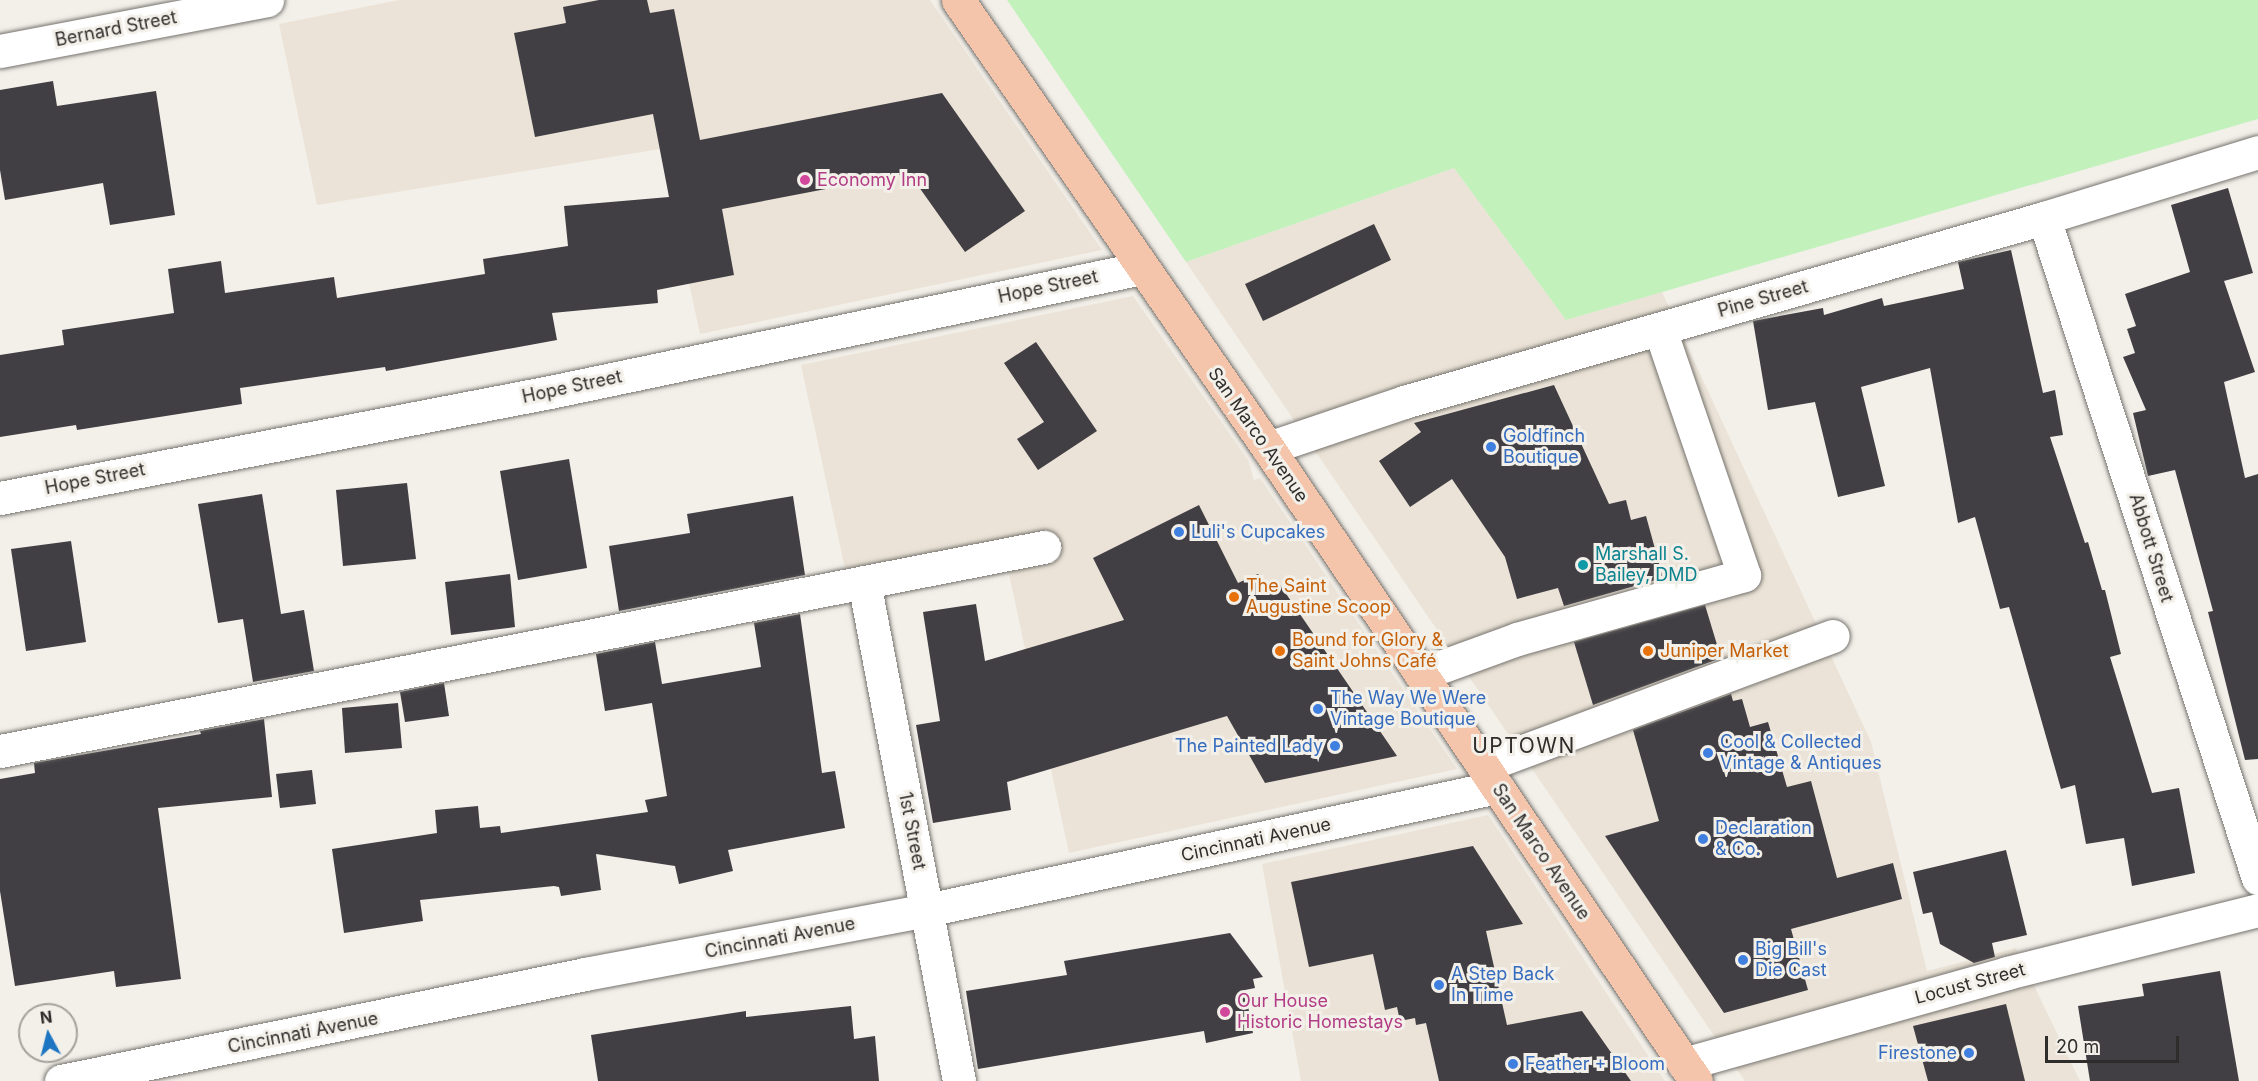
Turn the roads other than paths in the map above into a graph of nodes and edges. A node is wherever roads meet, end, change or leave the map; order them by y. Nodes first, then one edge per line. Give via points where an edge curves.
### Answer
1 (267, 0) edge
2 (958, 0) edge
3 (0, 51) edge
4 (2258, 152) edge
5 (2044, 218) junction
6 (1142, 268) junction
7 (1660, 328) junction
8 (1268, 448) junction
9 (0, 498) edge
10 (1044, 547) dead end
11 (864, 582) junction
12 (1833, 636) dead end
13 (1420, 674) junction
14 (0, 751) edge
15 (1490, 776) junction
16 (2258, 878) edge
17 (927, 910) junction
18 (2258, 910) edge
19 (1690, 1072) edge
20 (61, 1081) edge
21 (959, 1081) edge

1 - 3 street, Bernard Street
2 - 6 main road, San Marco Avenue
4 - 5 street, Pine Street
5 - 7 street, Pine Street
5 - 16 street, Abbott Street
6 - 8 main road, San Marco Avenue
6 - 9 street, Hope Street via 550,392
7 - 8 street, Pine Street via 1404,402
7 - 13 street via 1744,575 1517,639
8 - 13 main road, San Marco Avenue
10 - 11 street
11 - 14 street
11 - 17 street, 1st Street
12 - 15 street, Cincinnati Avenue
13 - 15 main road, San Marco Avenue
15 - 17 street, Cincinnati Avenue
15 - 19 main road, San Marco Avenue
17 - 20 street, Cincinnati Avenue via 585,974
17 - 21 street, 1st Street
18 - 19 street, Locust Street via 2007,973

